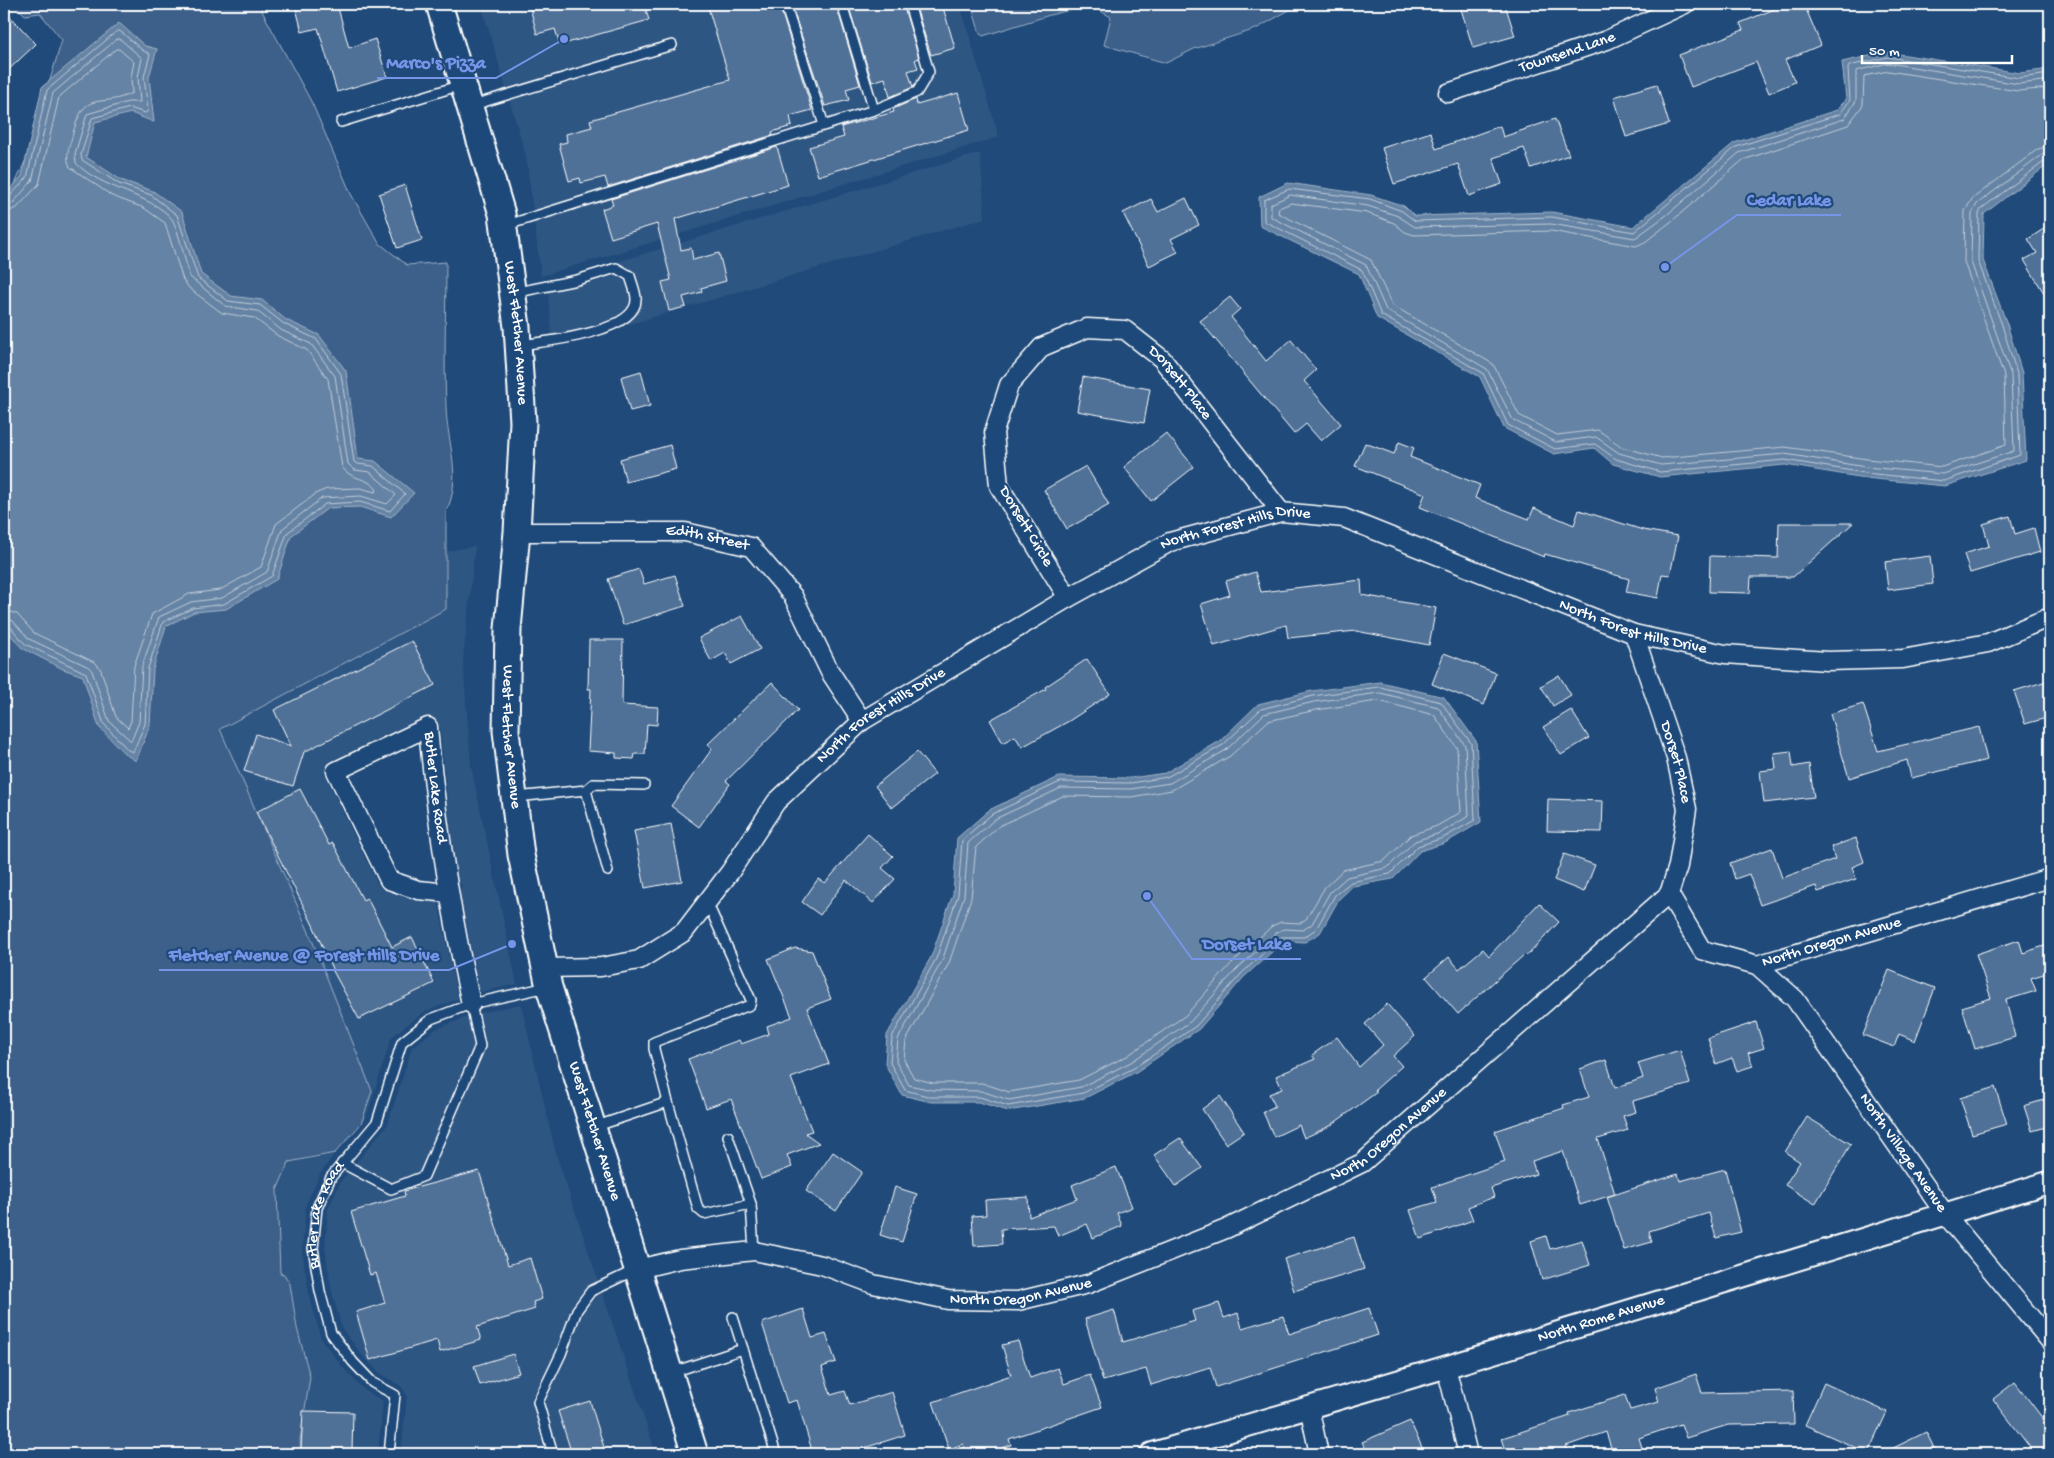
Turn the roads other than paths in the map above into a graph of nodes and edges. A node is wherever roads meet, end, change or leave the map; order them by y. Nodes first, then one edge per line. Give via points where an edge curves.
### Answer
1 (439, 4) edge
2 (785, 4) edge
3 (842, 4) edge
4 (909, 4) edge
5 (1685, 4) edge
6 (672, 44) dead end
7 (1448, 93) dead end
8 (467, 95) junction
9 (874, 110) junction
10 (340, 122) dead end
11 (824, 125) junction
12 (504, 226) junction
13 (513, 293) junction
14 (518, 346) junction
15 (1042, 347) joint
16 (1281, 512) junction
17 (517, 532) junction
18 (1068, 598) junction
19 (2050, 617) edge
20 (1634, 634) junction
21 (862, 721) junction
22 (644, 785) dead end
23 (586, 790) junction
24 (514, 798) junction
25 (608, 871) dead end
26 (2050, 878) edge
27 (449, 893) junction
28 (1669, 894) junction
29 (707, 902) junction
30 (1757, 965) junction
31 (547, 978) junction
32 (471, 1004) junction
33 (668, 1102) junction
34 (593, 1127) junction
35 (728, 1136) dead end
36 (342, 1163) junction
37 (2050, 1182) edge
38 (751, 1204) junction
39 (1946, 1214) junction
40 (754, 1251) junction
41 (638, 1269) junction
42 (733, 1317) dead end
43 (2050, 1341) edge
44 (743, 1349) junction
45 (1446, 1367) junction
46 (670, 1373) junction
47 (1309, 1407) junction
48 (389, 1454) edge
49 (553, 1454) edge
50 (695, 1454) edge
51 (776, 1454) edge
52 (1151, 1454) edge
53 (1318, 1454) edge
54 (1468, 1454) edge

1 - 8 main road, West Fletcher Avenue
2 - 11 lane
3 - 9 lane
4 - 9 lane via 928,72 917,92
5 - 7 street, Townsend Lane via 1607,40
6 - 8 lane
8 - 10 lane
8 - 12 main road, West Fletcher Avenue
9 - 11 lane
11 - 12 lane
12 - 13 main road, West Fletcher Avenue
13 - 14 main road, West Fletcher Avenue
13 - 14 lane via 616,268 630,276 636,300 629,315 610,326 568,338
14 - 17 main road, West Fletcher Avenue via 523,422
15 - 16 street, Dorsett Place via 1087,328 1125,330 1162,359
15 - 18 street, Dorsett Circle via 1010,385 994,432 999,486
16 - 18 street, North Forest Hills Drive via 1170,542
16 - 20 street, North Forest Hills Drive via 1344,518
17 - 21 street, Edith Street via 685,532 751,547 793,596 830,672
17 - 24 main road, West Fletcher Avenue via 508,629 506,731
18 - 21 street, North Forest Hills Drive
19 - 20 street, North Forest Hills Drive via 1988,643 1904,659 1828,661 1725,654
20 - 28 street, Dorset Place via 1676,758 1687,810 1678,866
21 - 29 street, North Forest Hills Drive via 776,802
22 - 23 lane via 592,784
23 - 24 lane
23 - 25 lane
24 - 31 main road, West Fletcher Avenue via 521,855
26 - 30 street, North Oregon Avenue
27 - 27 street, Butler Lake Road via 433,783 428,727 336,770 388,880 418,890
27 - 32 street, Butler Lake Road
28 - 30 street, North Oregon Avenue via 1702,950
28 - 40 street, North Oregon Avenue via 1362,1163 1226,1229 1088,1284 1018,1301 948,1300 873,1284 822,1265
29 - 31 street, North Forest Hills Drive via 684,932 639,960
29 - 33 lane via 751,1000 750,1005 654,1042
30 - 39 street, North Village Avenue via 1795,999
31 - 32 lane, Butler Lake Road
31 - 34 main road, West Fletcher Avenue
32 - 36 lane, Butler Lake Road via 431,1019 402,1042 377,1122
32 - 36 lane via 480,1046 424,1176 391,1190
33 - 34 lane
33 - 38 lane via 698,1209 704,1214
34 - 41 main road, West Fletcher Avenue
35 - 38 lane
36 - 48 lane, Butler Lake Road via 331,1177 317,1208 313,1248 331,1333 373,1383 395,1395
37 - 39 street, North Rome Avenue
38 - 40 lane
39 - 43 street, North Village Avenue
39 - 45 street, North Rome Avenue
40 - 41 street, North Oregon Avenue via 680,1259
41 - 46 main road, West Fletcher Avenue
41 - 49 lane via 591,1290 577,1310 538,1402
42 - 44 lane
44 - 46 lane
44 - 51 lane
45 - 47 street, North Rome Avenue
45 - 54 street
46 - 50 main road, West Fletcher Avenue
47 - 52 street, North Rome Avenue
47 - 53 street

